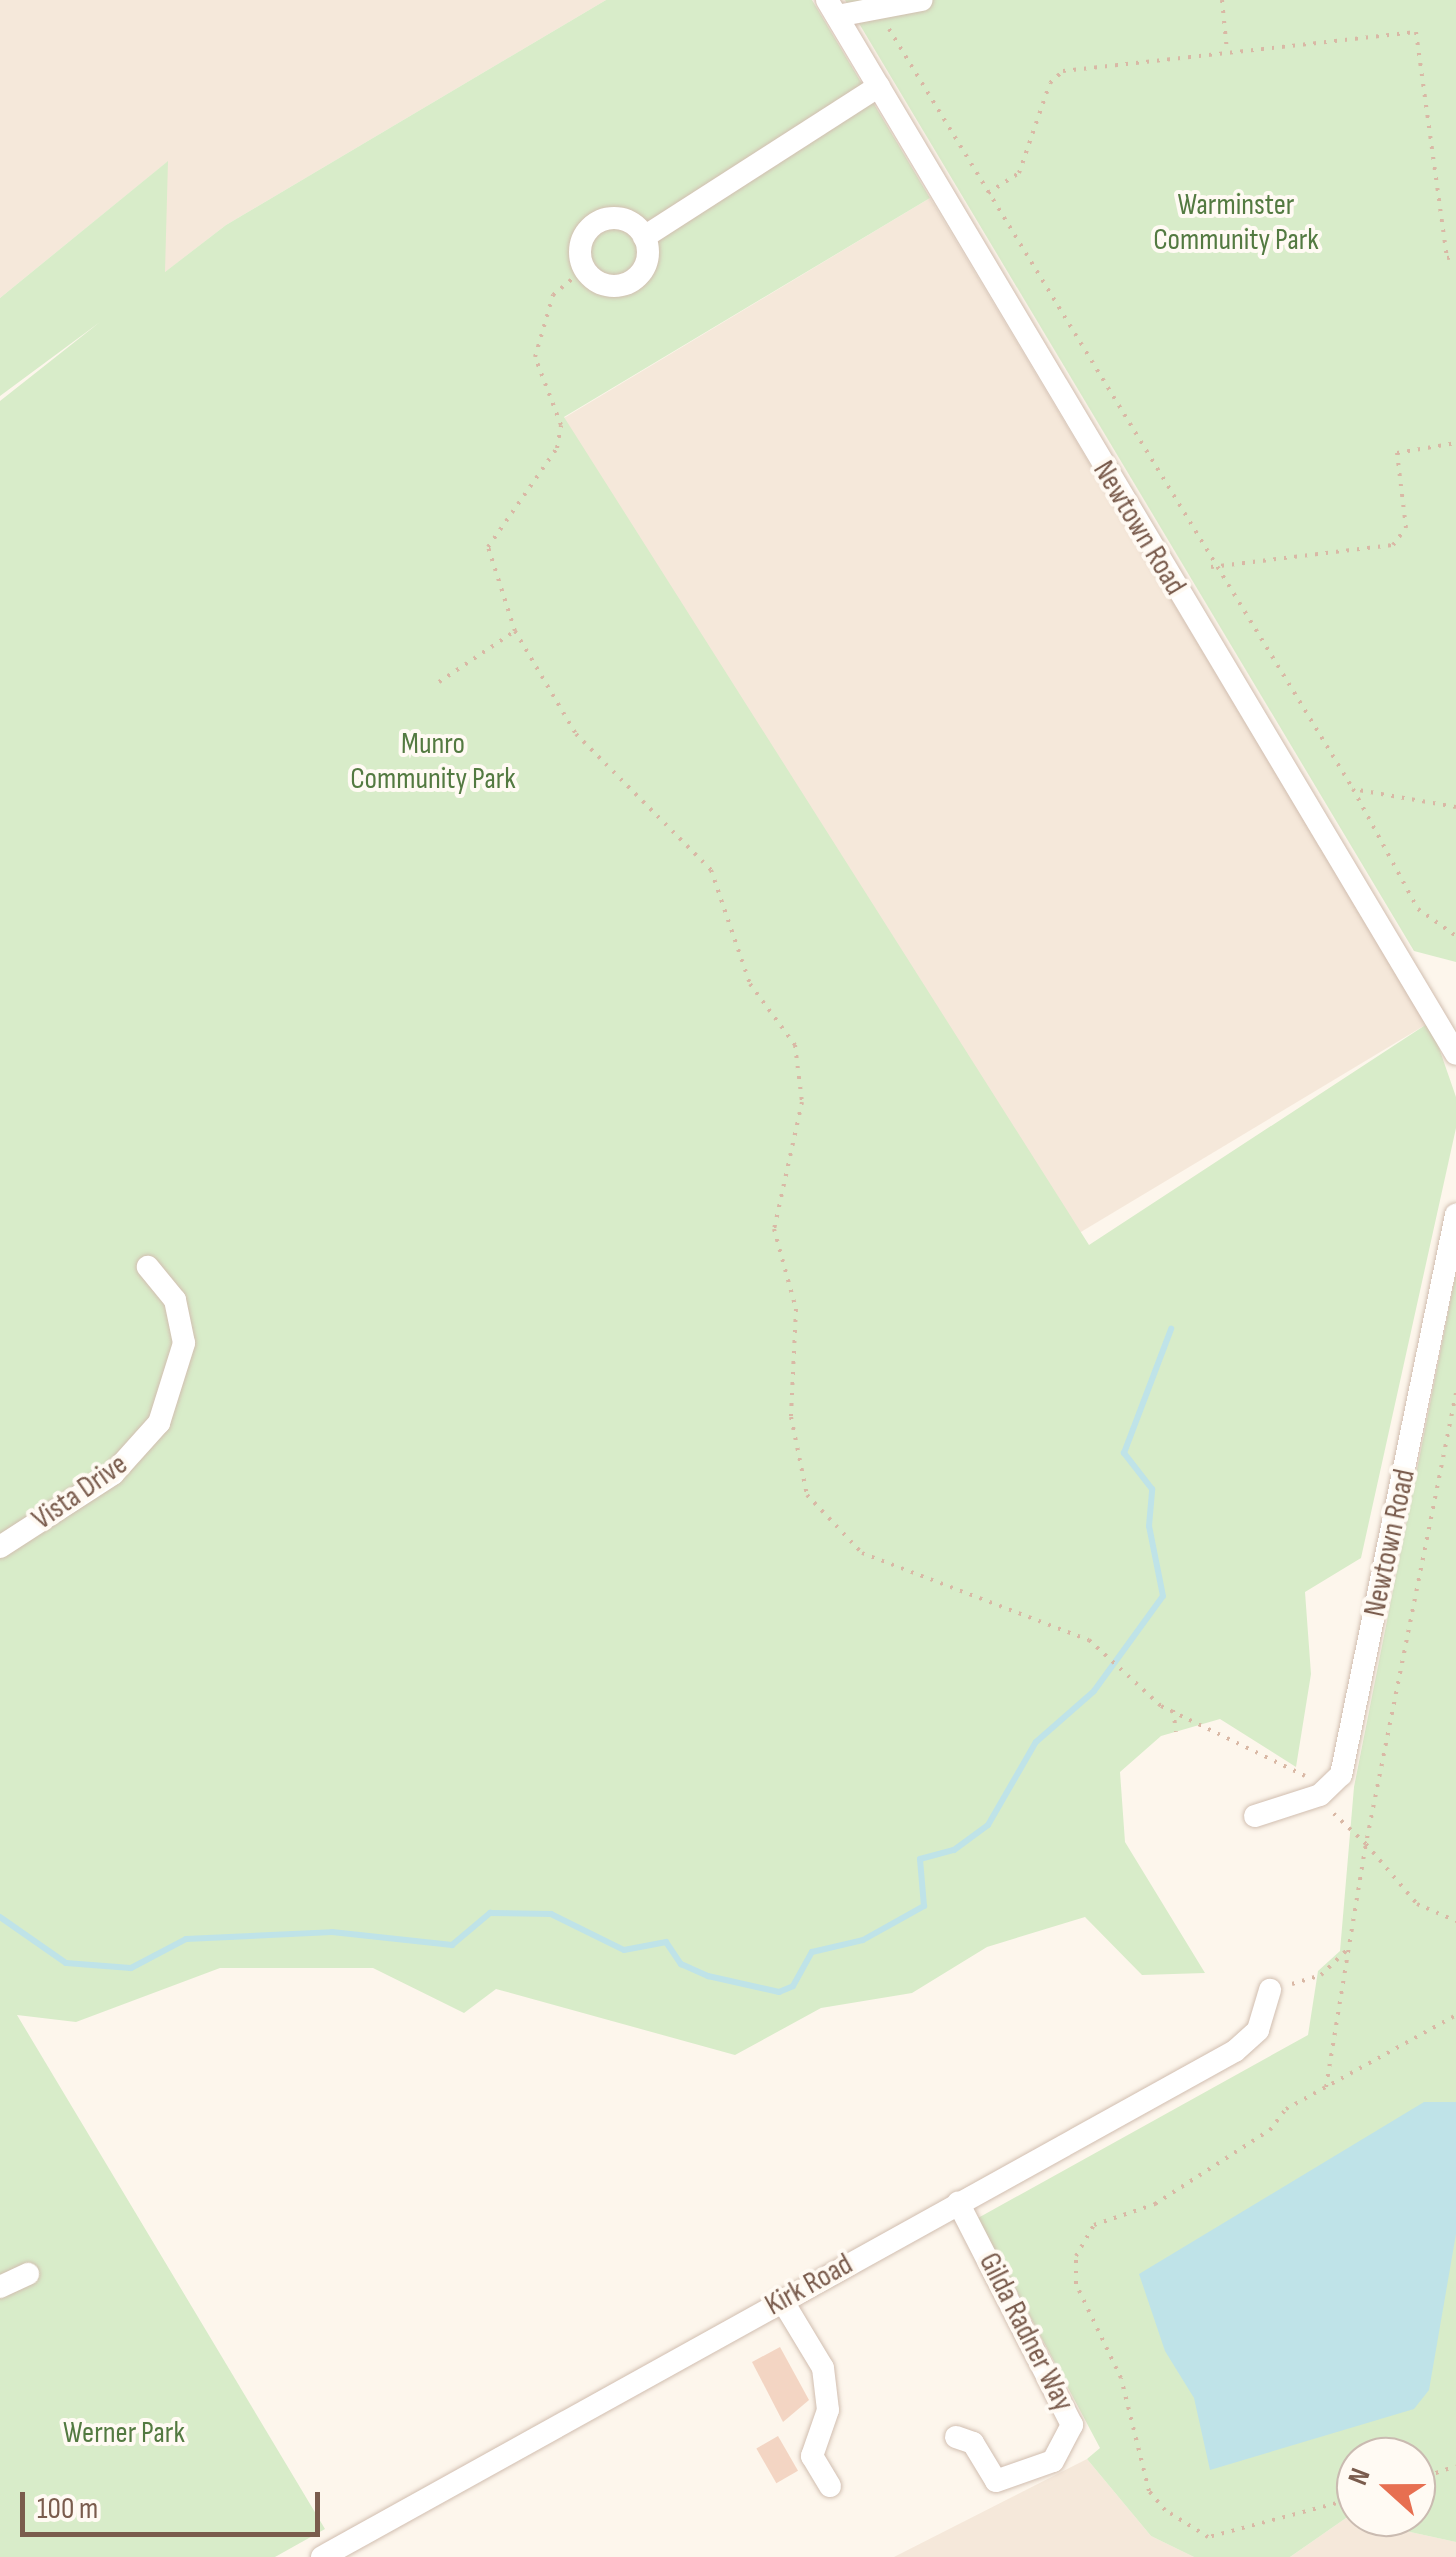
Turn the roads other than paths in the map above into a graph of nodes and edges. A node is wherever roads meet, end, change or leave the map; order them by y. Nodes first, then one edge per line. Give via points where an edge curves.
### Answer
1 (922, 0) edge
2 (832, 8) edge
3 (878, 86) junction
4 (644, 237) junction
5 (1456, 1054) edge
6 (1456, 1215) edge
7 (148, 1267) dead end
8 (0, 1546) edge
9 (1255, 1816) dead end
10 (1270, 1990) road end
11 (958, 2202) junction
12 (28, 2274) dead end
13 (0, 2287) edge
14 (782, 2300) junction
15 (956, 2436) dead end
16 (830, 2486) dead end
17 (322, 2557) edge

1 - 2 street
2 - 3 street, Newtown Road
3 - 4 street
3 - 5 street, Newtown Road
4 - 4 street via 646,264 631,282 600,284 584,269 583,237 598,222 622,219
6 - 9 street, Newtown Road via 1341,1774 1320,1795
7 - 8 street, Vista Drive via 175,1300 184,1343 159,1423 113,1474
10 - 11 street, Kirk Road via 1258,2030 1236,2051
11 - 14 street, Kirk Road
11 - 15 street, Gilda Radner Way via 1071,2410 1066,2448 1053,2461 996,2481 973,2443
12 - 13 street
14 - 16 street via 824,2368 828,2410 812,2456
14 - 17 street, Kirk Road

